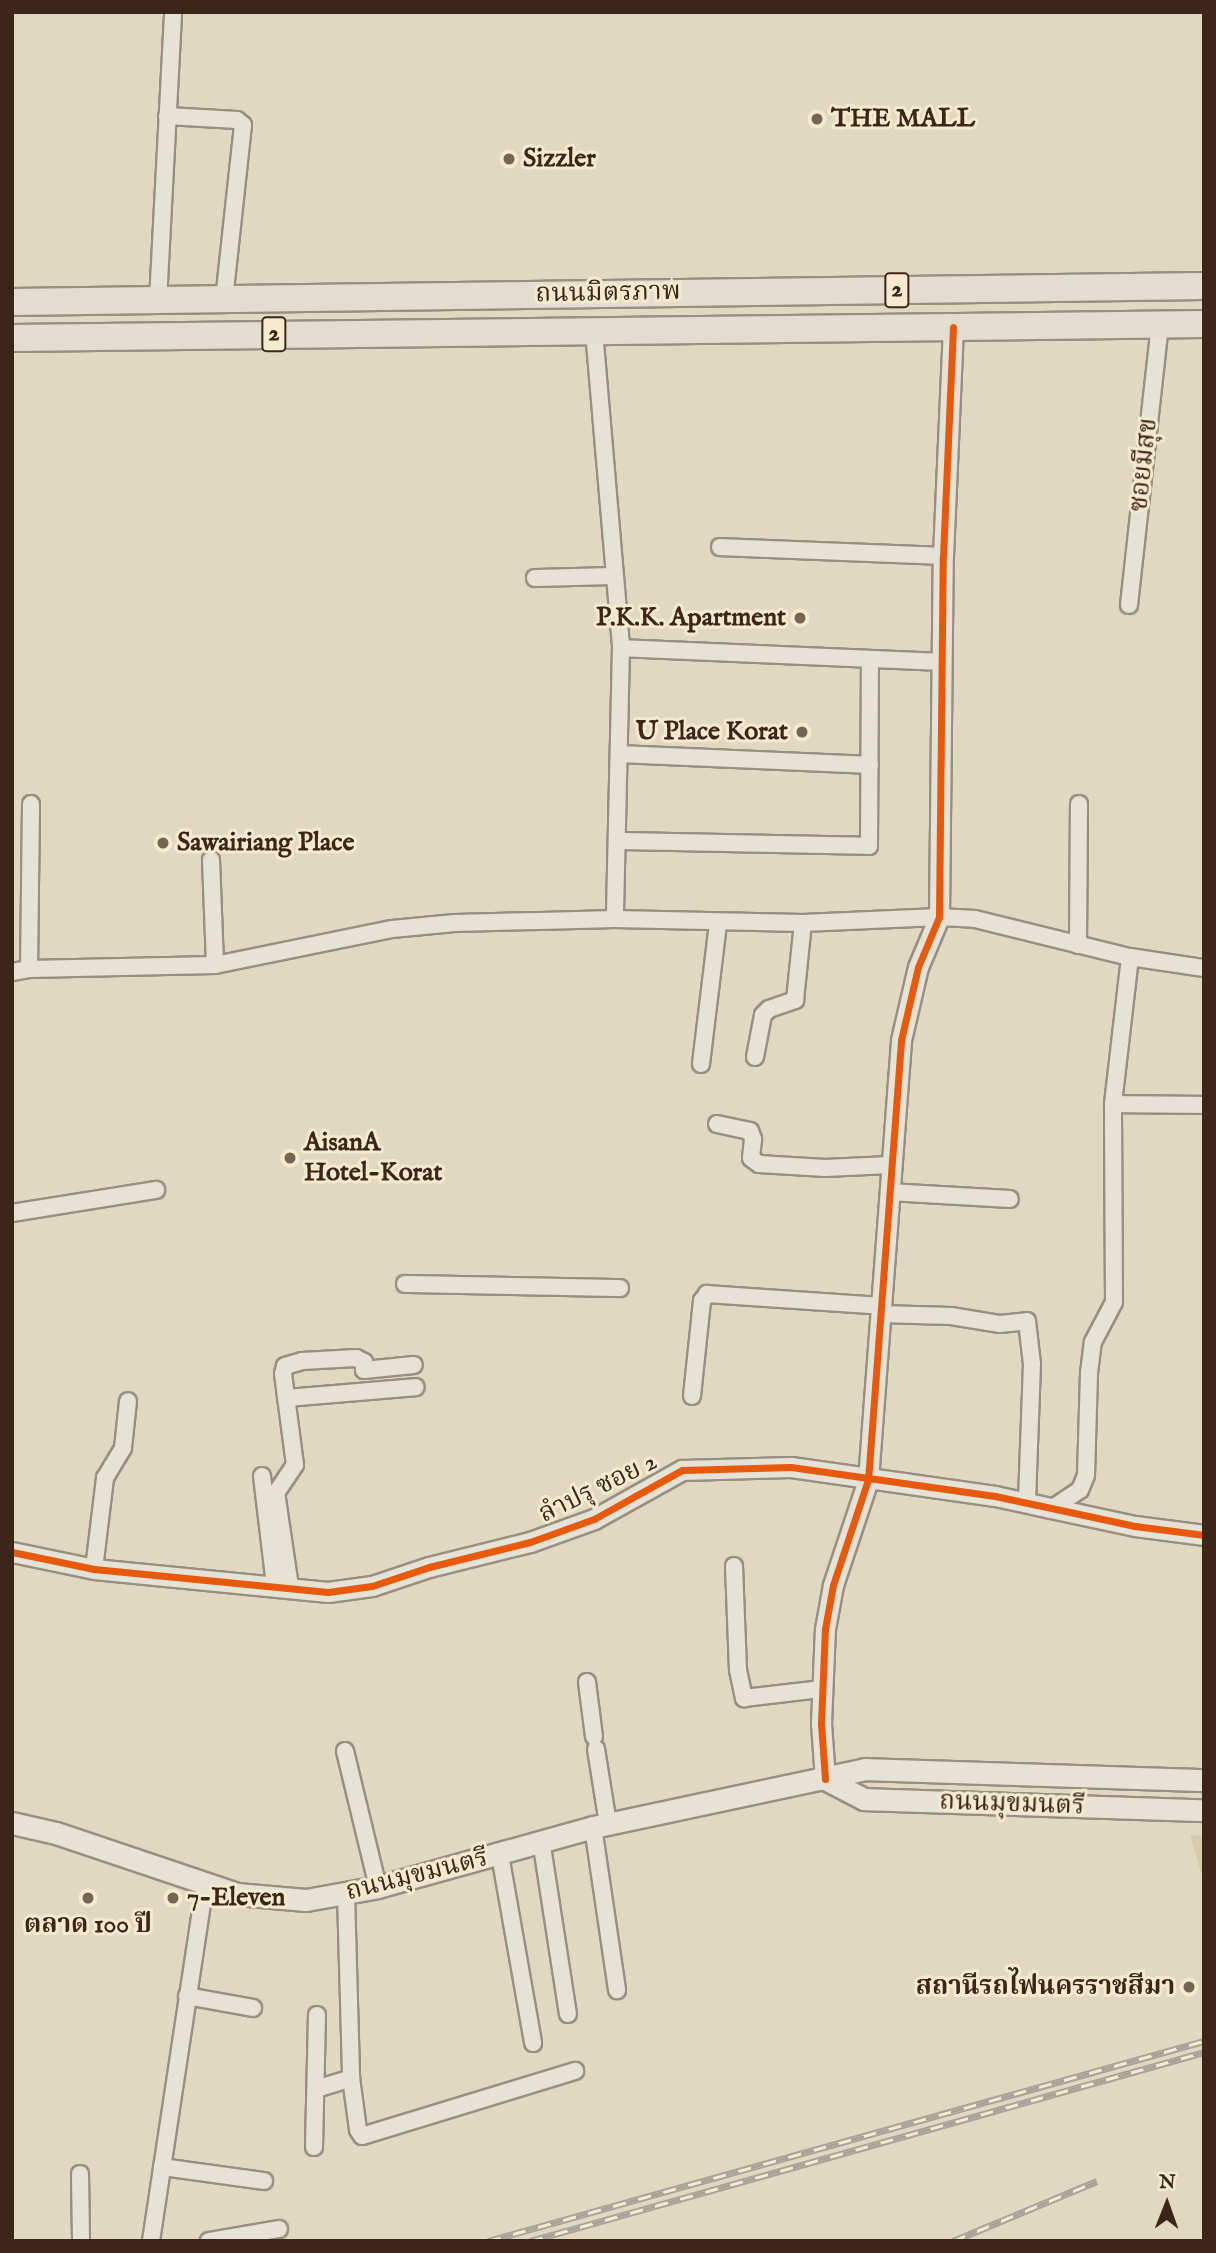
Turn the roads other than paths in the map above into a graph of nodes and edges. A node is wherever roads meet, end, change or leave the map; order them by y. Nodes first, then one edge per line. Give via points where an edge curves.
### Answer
1 (173, 12) edge
2 (167, 116) junction
3 (1204, 286) edge
4 (223, 300) junction
5 (158, 301) junction
6 (12, 302) edge
7 (1204, 324) edge
8 (1160, 325) junction
9 (953, 327) junction
10 (594, 331) junction
11 (12, 338) edge
12 (720, 547) dead end
13 (943, 556) junction
14 (614, 576) junction
15 (535, 578) dead end
16 (1129, 605) dead end
17 (621, 648) junction
18 (870, 659) junction
19 (941, 662) junction
20 (621, 754) junction
21 (870, 765) junction
22 (31, 804) dead end
23 (1079, 804) dead end
24 (618, 841) junction
25 (211, 860) dead end
26 (940, 917) junction
27 (615, 919) junction
28 (803, 923) junction
29 (718, 924) junction
30 (1078, 945) junction
31 (1130, 957) junction
32 (215, 965) junction
33 (1204, 968) edge
34 (29, 969) junction
35 (12, 972) edge
36 (755, 1057) dead end
37 (701, 1064) dead end
38 (1113, 1104) junction
39 (1204, 1105) edge
40 (717, 1124) dead end
41 (890, 1165) junction
42 (156, 1190) dead end
43 (889, 1192) junction
44 (1010, 1199) dead end
45 (12, 1213) edge
46 (405, 1284) dead end
47 (620, 1288) dead end
48 (880, 1310) junction
49 (414, 1365) dead end
50 (416, 1387) dead end
51 (692, 1396) dead end
52 (286, 1398) junction
53 (128, 1401) dead end
54 (262, 1476) dead end
55 (868, 1480) junction
56 (1027, 1502) junction
57 (1050, 1510) junction
58 (1204, 1535) edge
59 (12, 1552) edge
60 (734, 1566) dead end
61 (94, 1569) junction
62 (283, 1586) junction
63 (587, 1682) dead end
64 (822, 1689) junction
65 (345, 1751) dead end
66 (825, 1779) junction
67 (1204, 1780) edge
68 (1204, 1810) edge
69 (12, 1823) edge
70 (601, 1825) junction
71 (541, 1840) junction
72 (500, 1854) junction
73 (205, 1884) junction
74 (378, 1887) junction
75 (346, 1894) junction
76 (617, 1990) dead end
77 (187, 1996) junction
78 (253, 2008) dead end
79 (568, 2014) dead end
80 (317, 2015) dead end
81 (533, 2043) dead end
82 (575, 2070) dead end
83 (351, 2078) junction
84 (316, 2089) junction
85 (314, 2147) dead end
86 (162, 2166) junction
87 (80, 2175) dead end
88 (264, 2181) dead end
89 (279, 2229) dead end
90 (81, 2241) edge
91 (151, 2241) edge
92 (209, 2241) edge

1 - 2 street
2 - 4 street via 237,120 243,125
2 - 5 street
3 - 4 highway, ถนนมิตรภาพ / 2
4 - 5 highway, ถนนมิตรภาพ / 2
5 - 6 highway, ถนนมิตรภาพ / 2
7 - 8 highway, ถนนมิตรภาพ / 2
8 - 9 highway, ถนนมิตรภาพ / 2
8 - 16 street, ซอยมีสุข
9 - 10 highway, ถนนมิตรภาพ / 2
9 - 13 street
10 - 11 highway, ถนนมิตรภาพ / 2
10 - 14 street
12 - 13 street
13 - 19 street
14 - 15 street
14 - 17 street
17 - 18 street
17 - 20 street
18 - 19 street
18 - 21 street
19 - 26 street
20 - 21 street
20 - 24 street
21 - 24 street via 869,846
22 - 34 street
23 - 30 street
24 - 27 street
25 - 32 street
26 - 28 street
26 - 30 street via 975,919
26 - 41 street via 918,967 907,1009
27 - 29 street
27 - 32 street via 392,929
28 - 29 street
28 - 36 street via 798,993 795,1000 764,1015
29 - 37 street
30 - 31 street
31 - 33 street
31 - 38 street
32 - 34 street
34 - 35 street
38 - 39 street
38 - 57 street via 1114,1302 1093,1342 1086,1475 1080,1490
40 - 41 street via 750,1131 751,1158 759,1164 815,1168
41 - 43 street
42 - 45 street
43 - 44 street
43 - 48 street
46 - 47 street
48 - 51 street via 707,1294 702,1301
48 - 55 street
48 - 56 street via 1000,1324 1027,1321 1032,1364
49 - 52 street via 364,1370 363,1362 356,1358 292,1363 285,1366 283,1374
50 - 52 street
52 - 62 street via 295,1465 276,1493
53 - 61 street via 123,1448 105,1478
54 - 62 street
55 - 56 street, ลำปรุ ซอย 2
55 - 62 street, ลำปรุ ซอย 2 via 791,1466 682,1470 594,1519 530,1542 372,1586 328,1592
55 - 64 street via 833,1585
56 - 57 street, ลำปรุ ซอย 2
57 - 58 street, ลำปรุ ซอย 2
59 - 61 street, ลำปรุ ซอย 2
60 - 64 street via 738,1670 744,1698
61 - 62 street, ลำปรุ ซอย 2
63 - 70 street
64 - 66 street
65 - 74 street
66 - 67 main road, ถนนมุขมนตรี via 865,1769
66 - 68 main road, ถนนมุขมนตรี via 864,1799
66 - 70 main road, ถนนมุขมนตรี
69 - 73 main road, ถนนมุขมนตรี via 56,1833
70 - 71 main road, ถนนมุขมนตรี
70 - 76 street
71 - 72 main road, ถนนมุขมนตรี
71 - 79 street
72 - 74 main road, ถนนมุขมนตรี
72 - 81 street
73 - 75 main road, ถนนมุขมนตรี via 266,1899
73 - 77 street
74 - 75 main road, ถนนมุขมนตรี
75 - 83 street
77 - 78 street
77 - 86 street
80 - 84 street
82 - 83 street via 368,2136 358,2130
83 - 84 street
84 - 85 street
86 - 88 street
86 - 91 street
87 - 90 street
89 - 92 street

